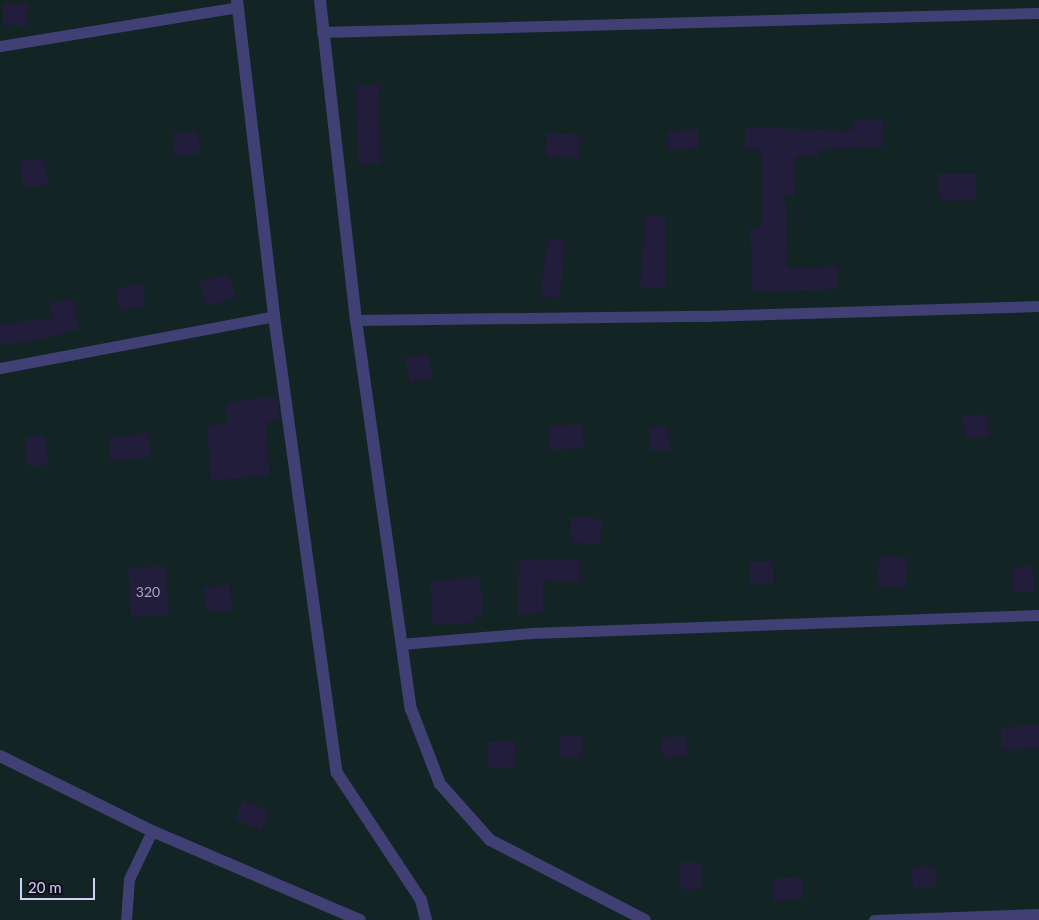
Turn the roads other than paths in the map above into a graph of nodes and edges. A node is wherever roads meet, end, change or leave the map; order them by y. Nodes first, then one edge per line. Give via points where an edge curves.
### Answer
1 (320, 0) edge
2 (238, 4) edge
3 (1039, 13) edge
4 (322, 32) junction
5 (0, 46) edge
6 (1039, 306) edge
7 (274, 316) junction
8 (356, 320) junction
9 (0, 368) edge
10 (1039, 615) edge
11 (401, 644) junction
12 (0, 756) edge
13 (152, 832) junction
14 (1039, 914) edge
15 (126, 920) edge
16 (360, 920) edge
17 (426, 920) edge
18 (644, 920) edge
19 (874, 920) edge

1 - 4 street
2 - 5 lane
2 - 7 street
3 - 4 lane
4 - 8 street
6 - 8 lane via 704,316
7 - 9 lane
7 - 17 street via 337,774 421,900
8 - 11 street
10 - 11 lane via 532,633
11 - 18 street via 411,709 440,784 490,840
12 - 13 street
13 - 15 lane via 129,880
13 - 16 street
14 - 19 lane

